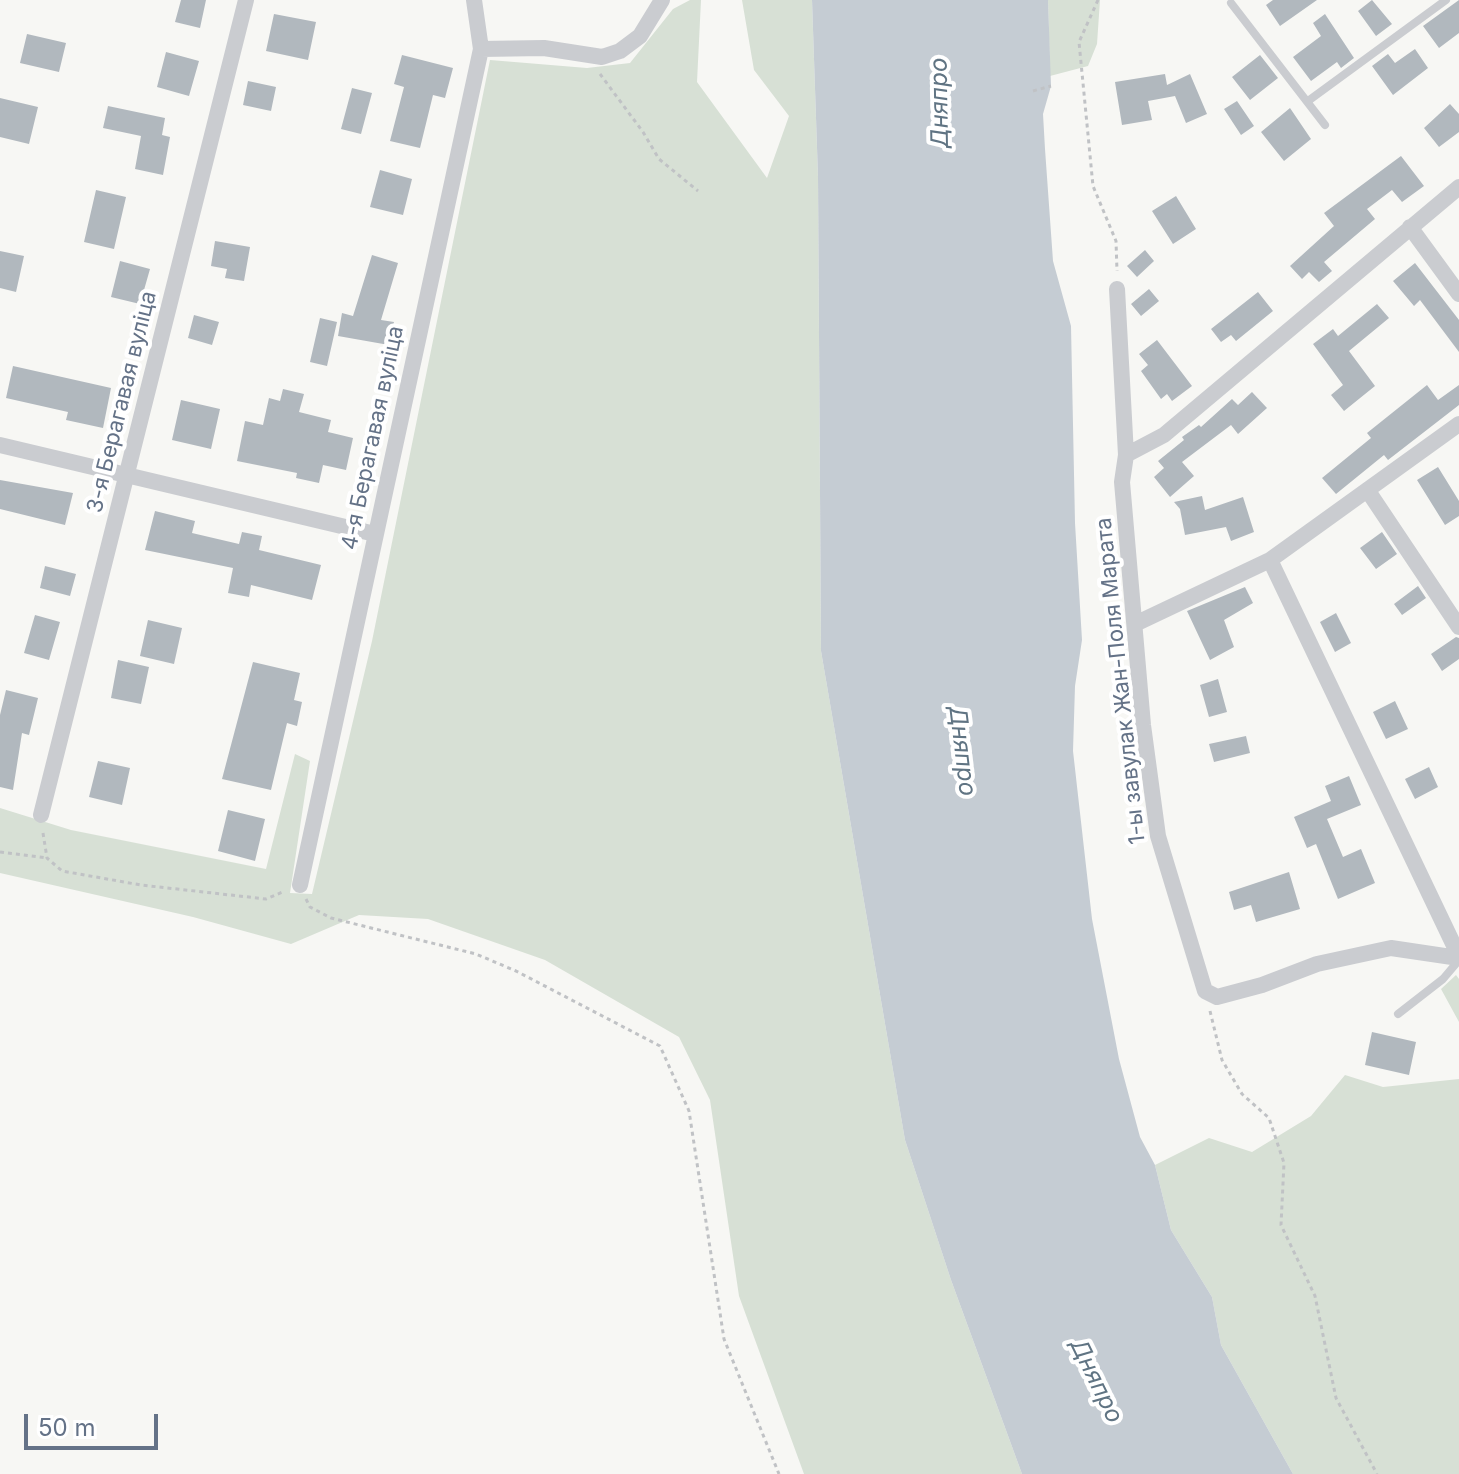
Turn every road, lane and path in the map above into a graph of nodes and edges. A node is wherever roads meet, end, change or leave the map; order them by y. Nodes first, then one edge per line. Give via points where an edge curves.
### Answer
1 (246, 0) edge
2 (474, 0) edge
3 (662, 0) edge
4 (1098, 0) edge
5 (1446, 0) edge
6 (1231, 3) dead end
7 (481, 49) junction
8 (585, 56) junction
9 (1051, 86) dead end
10 (1033, 91) dead end
11 (1308, 101) junction
12 (1325, 125) dead end
13 (1459, 187) edge
14 (698, 191) dead end
15 (1410, 227) junction
16 (1117, 289) joint
17 (1459, 294) edge
18 (1459, 424) edge
19 (0, 445) edge
20 (1126, 455) junction
21 (126, 476) junction
22 (1368, 491) junction
23 (375, 534) junction
24 (1270, 560) junction
25 (1135, 624) junction
26 (1459, 627) edge
27 (41, 815) joint
28 (0, 852) edge
29 (47, 858) junction
30 (300, 885) junction
31 (1459, 958) edge
32 (1205, 991) junction
33 (1398, 1014) dead end
34 (779, 1474) edge
35 (1377, 1474) edge

1 - 21 street, 3-я Берагавая вуліца
2 - 7 street, 4-я Берагавая вуліца
3 - 8 street via 640,36 620,51
4 - 16 path via 1079,42 1093,186 1116,241
5 - 11 lane
6 - 11 lane
7 - 8 street via 544,48
7 - 23 street, 4-я Берагавая вуліца
8 - 14 path via 643,132 650,149
9 - 10 path
11 - 12 lane
13 - 15 street
15 - 17 street
15 - 20 street via 1164,435
16 - 20 street, 1-ы завулак Жан-Поля Марата
18 - 22 street
19 - 21 street
20 - 25 street, 1-ы завулак Жан-Поля Марата via 1122,482
21 - 23 street
21 - 27 street, 3-я Берагавая вуліца
22 - 24 street
22 - 26 street
23 - 30 street, 4-я Берагавая вуліца
24 - 25 street
24 - 31 street
25 - 32 street, 1-ы завулак Жан-Поля Марата via 1158,836
27 - 29 path
28 - 29 path
29 - 30 path via 62,871 266,899
30 - 34 path via 310,907 331,918 476,954 660,1046 689,1111 724,1339
31 - 32 street via 1391,948 1317,964 1217,997
31 - 33 lane via 1443,979
32 - 35 path via 1222,1060 1242,1094 1269,1118 1284,1163 1281,1225 1315,1296 1336,1398

